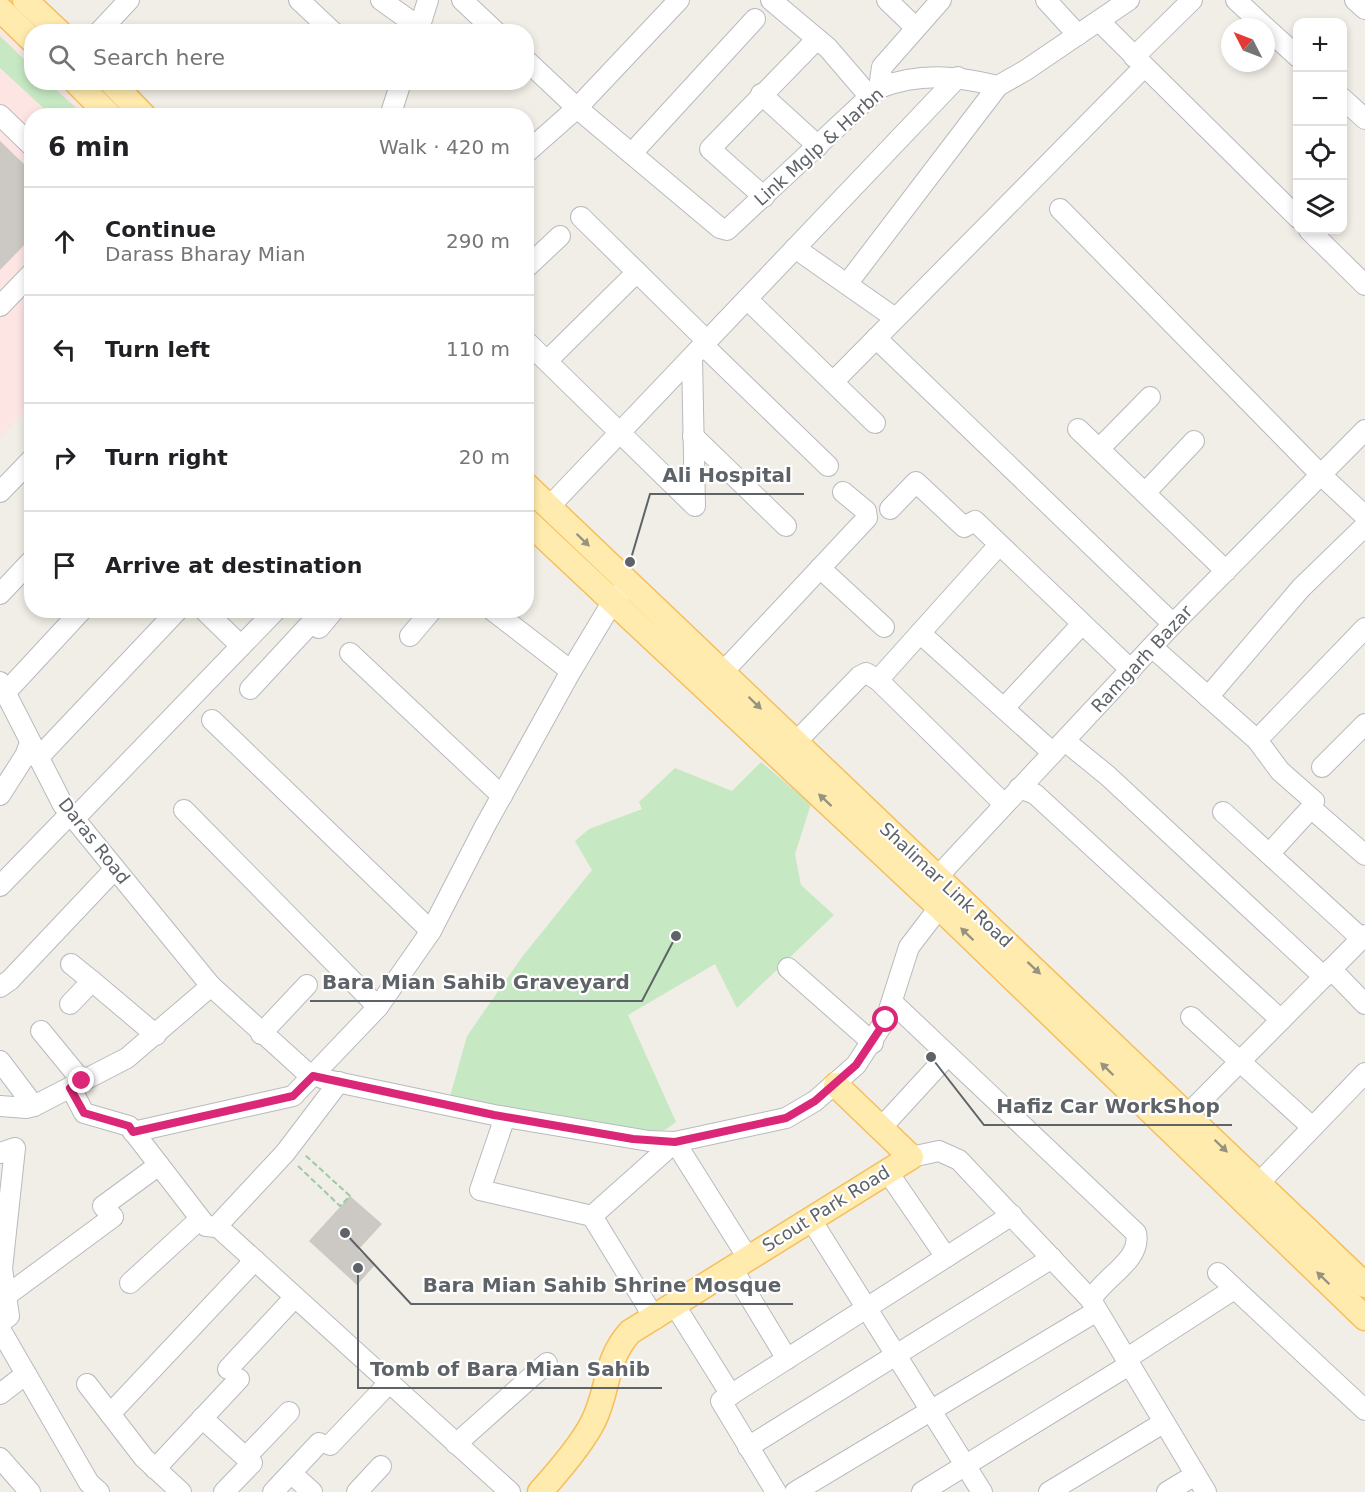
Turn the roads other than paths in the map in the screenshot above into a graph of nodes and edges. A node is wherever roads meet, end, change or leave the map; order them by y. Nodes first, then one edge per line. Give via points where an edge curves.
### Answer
1 (25, 0) edge
2 (129, 0) edge
3 (299, 0) edge
4 (381, 0) edge
5 (428, 0) edge
6 (462, 0) edge
7 (679, 0) edge
8 (771, 0) edge
9 (887, 0) edge
10 (941, 0) edge
11 (1046, 0) edge
12 (1129, 0) edge
13 (1192, 0) edge
14 (1236, 0) edge
15 (1356, 0) edge
16 (0, 9) edge
17 (1365, 9) edge
18 (1255, 18) edge
19 (755, 19) dead end
20 (1099, 21) junction
21 (50, 24) edge
22 (106, 24) edge
23 (324, 24) edge
24 (412, 24) edge
25 (420, 24) edge
26 (488, 24) edge
27 (915, 27) junction
28 (24, 32) edge
29 (1078, 35) junction
30 (1275, 36) edge
31 (817, 39) junction
32 (1293, 52) edge
33 (1139, 62) junction
34 (534, 68) edge
35 (958, 77) junction
36 (998, 86) junction
37 (84, 90) edge
38 (119, 90) edge
39 (394, 90) edge
40 (875, 93) junction
41 (761, 94) junction
42 (1347, 103) edge
43 (102, 108) edge
44 (136, 108) edge
45 (391, 108) edge
46 (577, 108) junction
47 (0, 115) edge
48 (1365, 119) edge
49 (24, 138) edge
50 (534, 146) edge
51 (818, 146) junction
52 (633, 152) junction
53 (764, 197) junction
54 (1060, 209) dead end
55 (1293, 213) edge
56 (581, 217) dead end
57 (1313, 234) edge
58 (560, 236) dead end
59 (795, 248) junction
60 (534, 260) edge
61 (637, 272) junction
62 (24, 281) edge
63 (847, 284) junction
64 (1365, 285) edge
65 (747, 299) junction
66 (0, 306) edge
67 (895, 318) junction
68 (876, 338) junction
69 (701, 348) junction
70 (534, 349) edge
71 (547, 362) junction
72 (833, 382) junction
73 (1150, 397) dead end
74 (875, 423) dead end
75 (1078, 429) dead end
76 (1365, 430) edge
77 (619, 434) junction
78 (693, 436) junction
79 (1194, 441) dead end
80 (1099, 449) junction
81 (828, 466) dead end
82 (24, 467) edge
83 (1321, 475) junction
84 (0, 492) edge
85 (534, 492) edge
86 (843, 492) dead end
87 (1145, 493) junction
88 (549, 507) junction
89 (890, 509) dead end
90 (1365, 516) edge
91 (534, 526) edge
92 (786, 526) dead end
93 (1365, 526) edge
94 (999, 545) junction
95 (24, 568) edge
96 (820, 568) junction
97 (1226, 571) junction
98 (621, 592) junction
99 (0, 594) edge
100 (74, 618) edge
101 (169, 618) edge
102 (212, 618) edge
103 (268, 618) edge
104 (327, 618) edge
105 (425, 618) edge
106 (502, 618) edge
107 (1082, 624) junction
108 (1173, 624) junction
109 (884, 627) dead end
110 (1365, 628) edge
111 (920, 633) junction
112 (410, 636) dead end
113 (241, 646) junction
114 (1152, 648) junction
115 (350, 653) dead end
116 (1131, 670) junction
117 (571, 671) junction
118 (723, 672) junction
119 (878, 680) junction
120 (3, 687) edge
121 (250, 689) dead end
122 (1208, 697) junction
123 (1004, 708) junction
124 (212, 720) dead end
125 (1365, 724) edge
126 (1257, 740) junction
127 (795, 743) junction
128 (1059, 747) junction
129 (34, 751) junction
130 (1322, 767) dead end
131 (1019, 788) junction
132 (0, 795) edge
133 (502, 796) junction
134 (1004, 804) junction
135 (1311, 808) junction
136 (184, 810) dead end
137 (1223, 812) dead end
138 (72, 817) junction
139 (1269, 854) junction
140 (1365, 855) edge
141 (114, 870) junction
142 (4, 873) edge
143 (938, 892) junction
144 (430, 931) junction
145 (1363, 937) edge
146 (71, 964) dead end
147 (788, 968) dead end
148 (1328, 973) junction
149 (92, 981) junction
150 (307, 985) dead end
151 (211, 986) junction
152 (0, 987) edge
153 (893, 1003) junction
154 (70, 1004) dead end
155 (1365, 1004) edge
156 (378, 1007) junction
157 (1191, 1017) dead end
158 (1281, 1020) junction
159 (41, 1031) dead end
160 (261, 1034) junction
161 (156, 1035) junction
162 (873, 1043) junction
163 (948, 1055) junction
164 (0, 1061) edge
165 (1240, 1062) junction
166 (1365, 1073) edge
167 (326, 1079) junction
168 (76, 1085) junction
169 (836, 1085) junction
170 (0, 1106) edge
171 (34, 1106) junction
172 (1188, 1114) junction
173 (505, 1117) junction
174 (1312, 1128) junction
175 (880, 1129) junction
176 (133, 1132) junction
177 (675, 1142) junction
178 (0, 1153) edge
179 (911, 1156) junction
180 (159, 1165) junction
181 (887, 1170) junction
182 (1259, 1183) junction
183 (592, 1215) junction
184 (1012, 1215) junction
185 (810, 1218) junction
186 (209, 1222) junction
187 (946, 1257) junction
188 (1052, 1258) junction
189 (255, 1260) junction
190 (740, 1263) junction
191 (1218, 1273) dead end
192 (130, 1283) dead end
193 (1365, 1285) edge
194 (1234, 1289) junction
195 (6, 1296) junction
196 (295, 1297) junction
197 (674, 1304) junction
198 (1094, 1305) junction
199 (867, 1308) junction
200 (1365, 1318) edge
201 (655, 1319) junction
202 (0, 1323) edge
203 (0, 1329) edge
204 (896, 1354) junction
205 (787, 1359) junction
206 (1127, 1362) junction
207 (547, 1364) dead end
208 (26, 1374) junction
209 (389, 1383) junction
210 (87, 1384) dead end
211 (0, 1394) edge
212 (731, 1395) junction
213 (1365, 1410) edge
214 (931, 1411) junction
215 (289, 1412) dead end
216 (110, 1414) junction
217 (202, 1418) junction
218 (1163, 1423) junction
219 (456, 1444) junction
220 (748, 1447) junction
221 (246, 1457) junction
222 (0, 1458) edge
223 (381, 1466) dead end
224 (965, 1466) junction
225 (155, 1469) junction
226 (291, 1473) junction
227 (1195, 1475) junction
228 (30, 1492) edge
229 (99, 1492) edge
230 (181, 1492) edge
231 (224, 1492) edge
232 (273, 1492) edge
233 (312, 1492) edge
234 (357, 1492) edge
235 (510, 1492) edge
236 (540, 1492) edge
237 (776, 1492) edge
238 (795, 1492) edge
239 (922, 1492) edge
240 (982, 1492) edge
241 (1049, 1492) edge
242 (1167, 1492) edge
243 (1206, 1492) edge

1 - 21 main road
2 - 22 street
3 - 23 street
4 - 24 street
5 - 25 street
6 - 26 street
7 - 46 street
8 - 31 street
9 - 27 street
10 - 27 street
11 - 29 street
12 - 20 street
13 - 33 street
14 - 18 street
15 - 17 street
16 - 28 main road
19 - 52 street
20 - 29 street
20 - 33 street
27 - 40 street via 882,67
29 - 36 street
30 - 32 street
31 - 40 street
31 - 41 street
33 - 55 street
33 - 67 street
34 - 46 street, Link Mglp & Harbn
35 - 36 street, Link Mglp & Harbn
35 - 40 street, Link Mglp & Harbn via 900,80
35 - 59 street
36 - 63 street
37 - 43 main road
38 - 44 main road
39 - 45 street
40 - 51 street, Link Mglp & Harbn
41 - 51 street
41 - 53 street via 710,149
42 - 48 street
46 - 50 street
46 - 52 street, Link Mglp & Harbn
47 - 49 street
51 - 53 street, Link Mglp & Harbn
52 - 53 street, Link Mglp & Harbn via 720,228 727,230
54 - 83 street
56 - 61 street
57 - 64 street
58 - 60 street
59 - 63 street
59 - 65 street
61 - 69 street
61 - 71 street
62 - 66 street
63 - 67 street
65 - 69 street
65 - 72 street
67 - 68 street
68 - 72 street
68 - 108 street
69 - 77 street
69 - 78 street
69 - 81 street
70 - 71 street
71 - 77 street
72 - 74 street
73 - 80 street
75 - 80 street
76 - 83 street, Ramgarh Bazar
77 - 78 street via 695,506
77 - 88 street
78 - 92 street
79 - 87 street
80 - 87 street
82 - 84 street
83 - 90 street
83 - 97 street, Ramgarh Bazar
85 - 88 main road, Shalimar Link Road
86 - 96 street via 869,514
87 - 97 street
88 -> 98 main road, Shalimar Link Road
89 - 94 street via 916,482 964,527 973,520
91 - 98 main road, Shalimar Link Road
93 - 122 street via 1301,588
94 - 107 street
94 - 111 street
95 - 99 street
96 - 109 street
96 - 118 street
97 - 108 street, Ramgarh Bazar
98 - 117 street
98 - 118 main road, Shalimar Link Road
143 -> 98 main road, Shalimar Link Road
100 - 120 street
101 - 129 street
102 - 113 street
103 - 113 street
104 - 121 street via 319,628 313,621
105 - 112 street
106 - 117 street
107 - 116 street
107 - 123 street
108 - 114 street, Ramgarh Bazar
110 - 126 street
111 - 119 street
111 - 123 street
113 - 138 street
114 - 116 street, Ramgarh Bazar
114 - 122 street
115 - 133 street
116 - 128 street, Ramgarh Bazar
117 - 133 street
118 -> 127 main road, Shalimar Link Road
119 - 127 street via 866,673 860,676
119 - 134 street
120 - 129 street, Daras Road
122 - 126 street
123 - 128 street
124 - 144 street
125 - 130 street
126 - 135 street via 1280,771 1314,801
127 - 143 main road, Shalimar Link Road
128 - 131 street, Ramgarh Bazar
128 - 148 street via 1108,776
129 - 132 street via 25,756
129 - 138 street, Daras Road
131 - 134 street, Ramgarh Bazar
131 - 158 street via 1035,794
133 - 144 street
134 - 143 street, Ramgarh Bazar
135 - 139 street
135 - 140 street
136 - 156 street
137 - 139 street
138 - 141 street, Daras Road
138 - 142 street
139 - 145 street
141 - 151 street, Daras Road
141 - 152 street
143 - 153 street, Ramgarh Bazar via 909,947
143 -> 172 main road, Shalimar Link Road
200 -> 143 main road, Shalimar Link Road
144 - 156 street
145 - 148 street
146 - 149 street
147 - 162 street
148 - 155 street
148 - 158 street
149 - 154 street
149 - 161 street
150 - 160 street
151 - 160 street, Daras Road
151 - 161 street
153 - 162 street, Ramgarh Bazar
153 - 163 street
156 - 167 street
157 - 165 street
158 - 165 street
159 - 168 street
160 - 167 street, Daras Road
161 - 168 street via 126,1058
162 - 169 street, Ramgarh Bazar
163 - 175 street
163 - 198 street via 1136,1233 1136,1251 1102,1283
164 - 171 street
165 - 172 street
165 - 174 street
166 - 174 street
167 - 173 street
167 - 176 street via 293,1096
167 - 186 street via 289,1149
168 - 171 street
168 - 176 street via 84,1113 129,1126
169 - 175 main road, Scout Park Road
169 - 177 street, Ramgarh Bazar via 786,1118
170 - 171 street
172 -> 182 main road, Shalimar Link Road
173 - 177 street via 633,1139
173 - 183 street via 480,1190
174 - 182 street
175 - 179 main road, Scout Park Road
176 - 180 street
177 - 183 street
177 - 190 street
178 - 195 street via 15,1148 2,1269
179 - 181 main road, Scout Park Road
179 - 184 street via 939,1151 959,1160
180 - 186 street
180 - 195 street via 103,1206 112,1217
181 - 185 main road, Scout Park Road
181 - 187 street
182 - 193 main road, Shalimar Link Road
183 - 201 street
184 - 187 street
184 - 188 street
185 - 190 main road, Scout Park Road
185 - 199 street
186 - 189 street
186 - 192 street
187 - 199 street
188 - 198 street
188 - 204 street
189 - 196 street
189 - 216 street
190 - 197 main road, Scout Park Road
190 - 205 street
191 - 194 street
194 - 206 street
194 - 213 street
195 - 202 street via 9,1316
196 - 209 street
196 - 217 street
197 - 201 main road, Scout Park Road
197 - 212 street
198 - 206 street
198 - 214 street
199 - 204 street
199 - 205 street
201 - 236 main road, Scout Park Road via 630,1332 618,1346 594,1421
203 - 208 street
204 - 214 street
204 - 220 street
205 - 212 street
206 - 218 street
206 - 224 street
207 - 219 street
208 - 211 street
208 - 229 street via 89,1483
209 - 219 street
209 - 226 street
210 - 216 street
212 - 220 street via 721,1401
214 - 224 street
214 - 238 street
215 - 221 street
216 - 225 street
217 - 221 street
217 - 225 street
218 - 227 street
218 - 241 street
219 - 235 street
220 - 237 street
221 - 231 street via 252,1463
222 - 228 street
223 - 234 street
224 - 239 street
224 - 240 street
225 - 230 street
226 - 232 street
226 - 233 street
227 - 242 street
227 - 243 street

